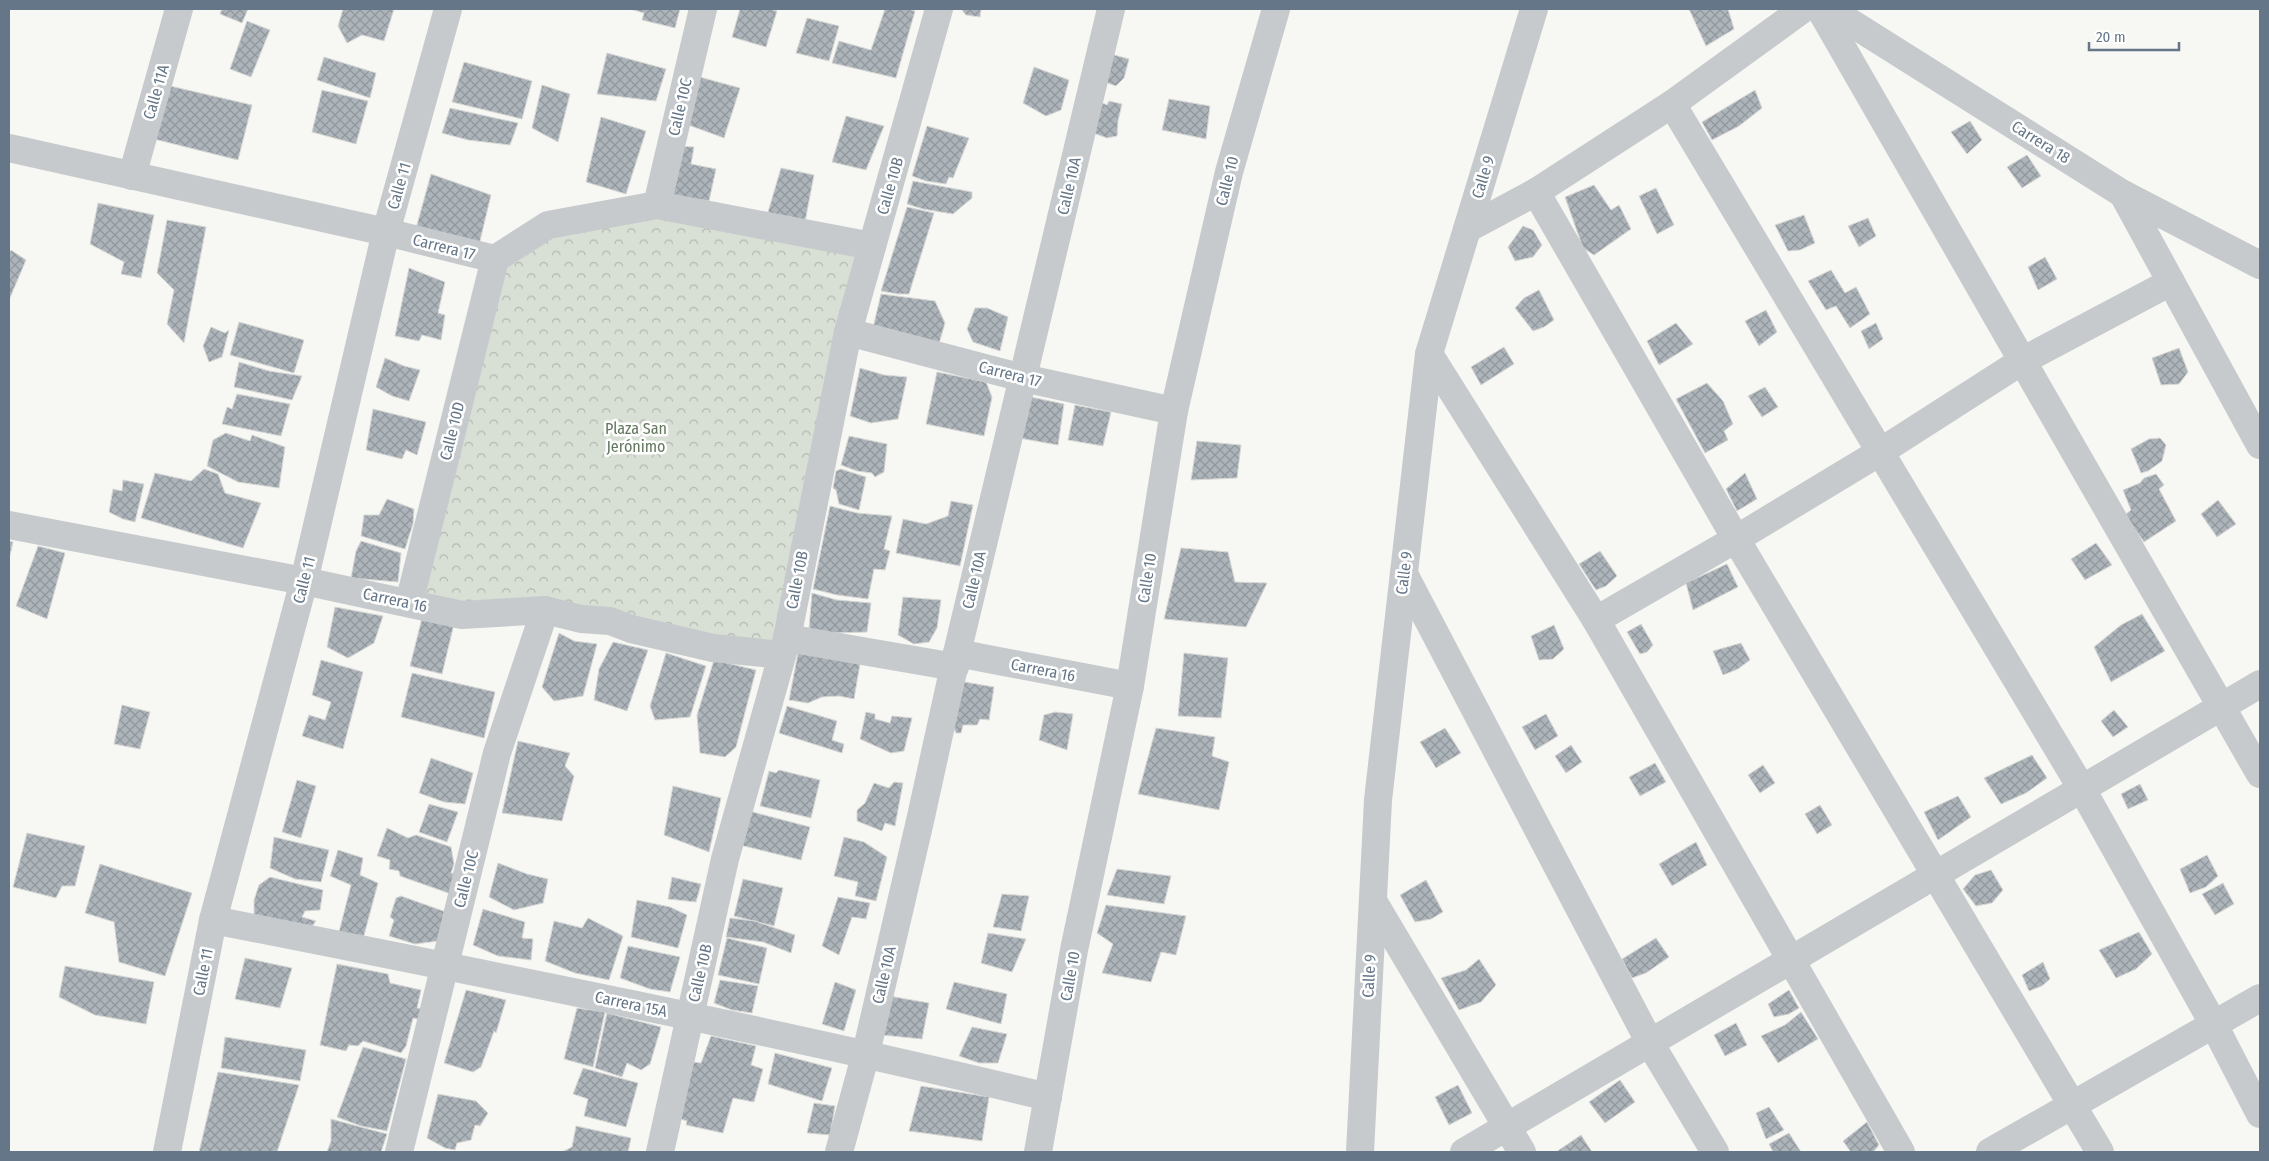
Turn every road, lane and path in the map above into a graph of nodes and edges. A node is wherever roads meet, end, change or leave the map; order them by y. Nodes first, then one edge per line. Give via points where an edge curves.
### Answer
1 (179, 9) edge
2 (448, 9) edge
3 (703, 9) edge
4 (939, 9) edge
5 (1111, 9) edge
6 (1276, 9) edge
7 (1534, 9) edge
8 (1803, 9) edge
9 (1820, 9) edge
10 (1829, 9) edge
11 (1672, 104) junction
12 (9, 148) edge
13 (132, 176) junction
14 (1536, 192) junction
15 (2123, 194) junction
16 (657, 204) junction
17 (1467, 229) junction
18 (386, 232) junction
19 (872, 246) junction
20 (495, 259) junction
21 (2260, 265) edge
22 (2171, 282) junction
23 (848, 332) junction
24 (1429, 354) junction
25 (2022, 361) junction
26 (1023, 378) junction
27 (1174, 411) junction
28 (2260, 445) edge
29 (1880, 452) junction
30 (9, 525) edge
31 (1736, 539) junction
32 (1404, 574) junction
33 (304, 581) junction
34 (409, 603) junction
35 (545, 610) junction
36 (1596, 620) junction
37 (784, 647) junction
38 (956, 660) junction
39 (2260, 684) edge
40 (1130, 686) junction
41 (2221, 707) junction
42 (2260, 774) edge
43 (2082, 789) junction
44 (1936, 875) junction
45 (1372, 901) junction
46 (213, 920) junction
47 (1792, 960) junction
48 (444, 966) junction
49 (2260, 998) edge
50 (690, 1016) junction
51 (2214, 1025) junction
52 (1650, 1043) junction
53 (866, 1053) junction
54 (1048, 1097) junction
55 (2072, 1106) junction
56 (2260, 1114) edge
57 (1507, 1127) junction
58 (167, 1152) edge
59 (398, 1152) edge
60 (660, 1152) edge
61 (839, 1152) edge
62 (1038, 1152) edge
63 (1360, 1152) edge
64 (1464, 1152) edge
65 (1522, 1152) edge
66 (1715, 1152) edge
67 (1901, 1152) edge
68 (1990, 1152) edge
69 (2100, 1152) edge

1 - 13 street, Calle 11A
2 - 18 street, Calle 11
3 - 16 street, Calle 10C
4 - 19 street, Calle 10B
5 - 26 street, Calle 10A
6 - 27 street, Calle 10 via 1229,172
7 - 17 street, Calle 9
8 - 11 street
9 - 25 street
10 - 15 street, Carrera 18
11 - 14 street
11 - 29 street
12 - 13 street, Carrera 17
13 - 18 street, Carrera 17
14 - 17 street
14 - 31 street
15 - 21 street, Carrera 18
15 - 22 street
16 - 19 street, Carrera 17
16 - 20 street, Carrera 17 via 548,225
17 - 24 street, Calle 9
18 - 20 street, Carrera 17
18 - 33 street, Calle 11
19 - 23 street, Calle 10B
20 - 34 street, Calle 10D
22 - 25 street
22 - 28 street
23 - 26 street, Carrera 17
23 - 37 street, Calle 10B
24 - 32 street, Calle 9
24 - 36 street
25 - 29 street
25 - 41 street
26 - 27 street, Carrera 17
26 - 38 street, Calle 10A
27 - 40 street, Calle 10
29 - 31 street
29 - 43 street
30 - 33 street, Carrera 16
31 - 36 street
31 - 44 street
32 - 45 street, Calle 9 via 1378,800
32 - 52 street
33 - 34 street, Carrera 16
33 - 46 street, Calle 11
34 - 35 street, Carrera 16 via 462,615
35 - 37 street, Carrera 16 via 610,622 713,648
35 - 48 street, Calle 10C via 497,753
36 - 47 street
37 - 38 street, Carrera 16
37 - 50 street, Calle 10B via 725,859
38 - 40 street, Carrera 16
38 - 53 street, Calle 10A
39 - 41 street
40 - 54 street, Calle 10 via 1074,950
41 - 42 street
41 - 43 street
43 - 44 street
43 - 51 street
44 - 47 street
44 - 55 street
45 - 57 street
45 - 63 street, Calle 9
46 - 48 street, Carrera 15A
46 - 58 street, Calle 11
47 - 52 street
47 - 67 street
48 - 50 street, Carrera 15A
48 - 59 street, Calle 10C
49 - 51 street
50 - 53 street, Carrera 15A
50 - 60 street, Calle 10B
51 - 55 street
51 - 56 street
52 - 57 street
52 - 66 street
53 - 54 street, Carrera 15A
53 - 61 street, Calle 10A
54 - 62 street, Calle 10
55 - 68 street
55 - 69 street
57 - 64 street
57 - 65 street

